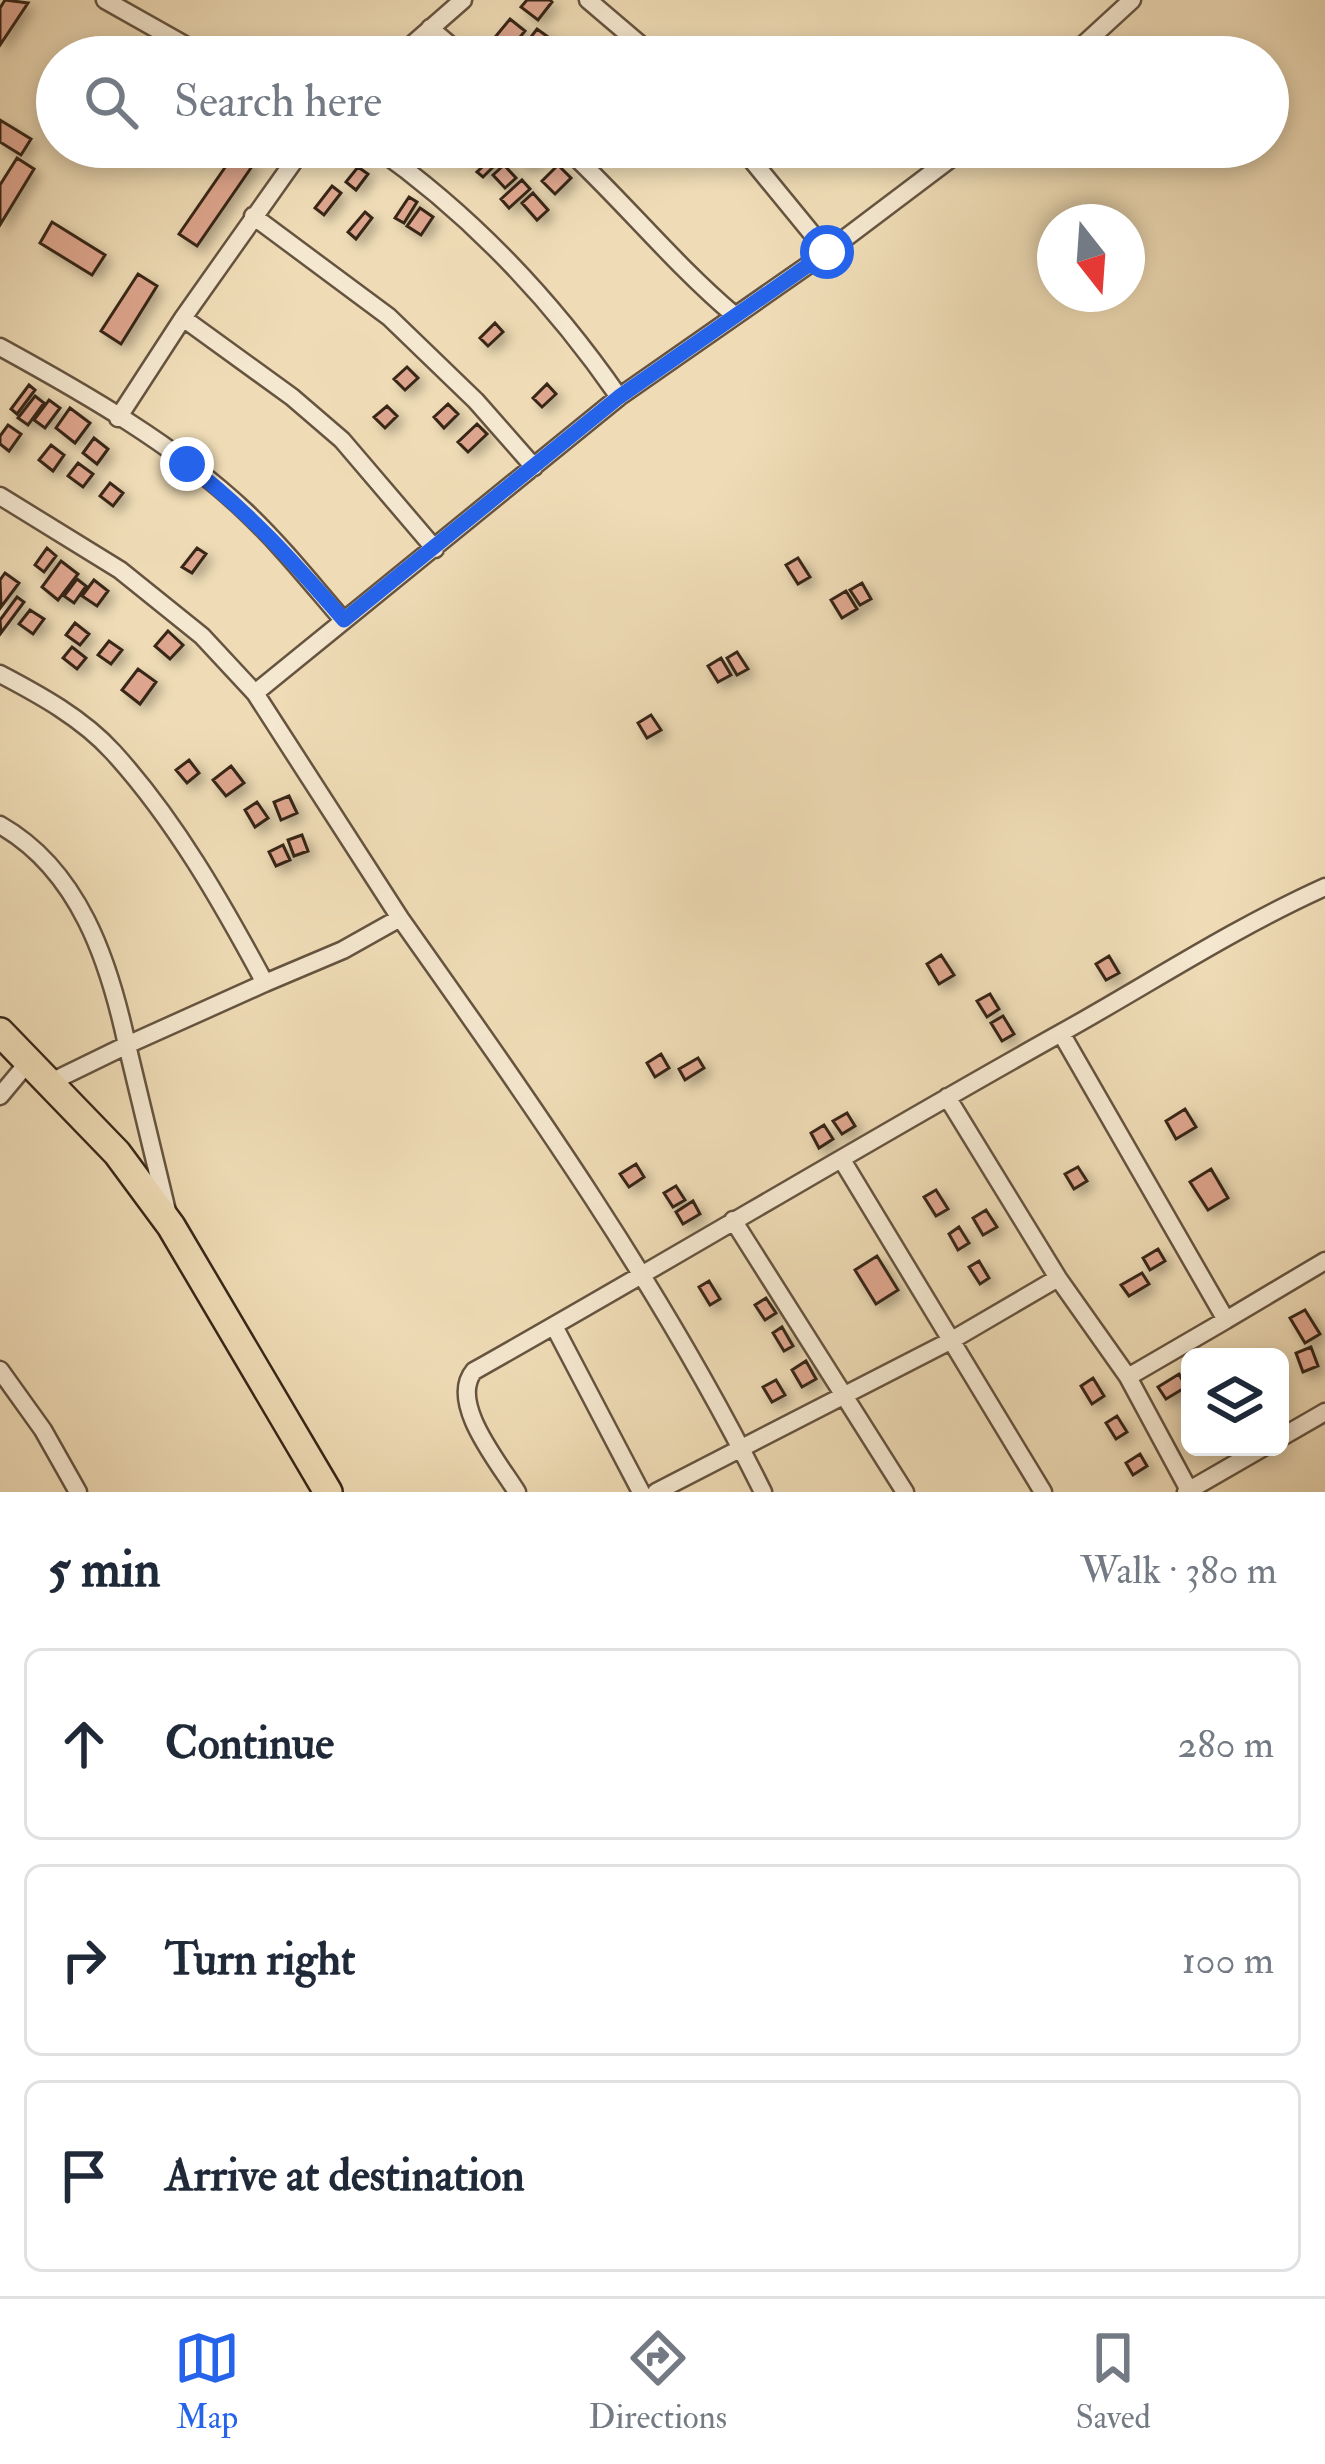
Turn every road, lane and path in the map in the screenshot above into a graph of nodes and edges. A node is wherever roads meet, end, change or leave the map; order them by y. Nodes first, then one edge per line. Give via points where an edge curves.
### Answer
1 (105, 0) edge
2 (463, 0) edge
3 (588, 0) edge
4 (1132, 0) edge
5 (430, 28) junction
6 (169, 36) edge
7 (421, 36) edge
8 (439, 36) edge
9 (631, 36) edge
10 (1093, 36) edge
11 (288, 168) edge
12 (402, 168) edge
13 (587, 168) edge
14 (758, 168) edge
15 (938, 168) edge
16 (253, 216) junction
17 (827, 252) junction
18 (733, 314) junction
19 (183, 318) junction
20 (0, 347) edge
21 (619, 397) junction
22 (118, 418) junction
23 (533, 467) junction
24 (0, 496) edge
25 (435, 549) junction
26 (344, 620) junction
27 (0, 674) edge
28 (255, 693) junction
29 (0, 825) edge
30 (1325, 887) edge
31 (400, 918) junction
32 (265, 983) junction
33 (0, 1032) edge
34 (1061, 1033) junction
35 (127, 1045) junction
36 (30, 1060) junction
37 (51, 1082) junction
38 (0, 1096) edge
39 (947, 1097) junction
40 (842, 1160) junction
41 (733, 1220) junction
42 (170, 1226) junction
43 (1325, 1261) edge
44 (643, 1276) junction
45 (1058, 1278) junction
46 (1226, 1320) junction
47 (554, 1326) junction
48 (952, 1340) junction
49 (0, 1370) edge
50 (1128, 1377) junction
51 (845, 1395) junction
52 (1325, 1412) edge
53 (1289, 1433) edge
54 (742, 1449) junction
55 (1248, 1456) edge
56 (1188, 1491) edge
57 (77, 1492) edge
58 (328, 1492) edge
59 (517, 1492) edge
60 (640, 1492) edge
61 (656, 1492) edge
62 (763, 1492) edge
63 (905, 1492) edge
64 (1043, 1492) edge

1 - 6 street
2 - 5 street
3 - 9 street
4 - 10 street
5 - 7 street
5 - 8 street
11 - 16 street
12 - 21 street via 511,260
13 - 18 street
14 - 17 street
15 - 17 street
16 - 19 street
16 - 23 street via 389,317
17 - 18 street
18 - 21 street
19 - 22 street
19 - 25 street via 342,440
20 - 22 street
21 - 23 street
22 - 26 street via 242,507
23 - 25 street
24 - 28 street via 120,570 202,636
25 - 26 street
26 - 28 street
27 - 32 street via 68,712 112,751 207,880
28 - 31 street
29 - 35 street via 53,867 73,895 104,960
30 - 34 street
31 - 32 street
31 - 44 street
32 - 35 street
33 - 36 highway
34 - 39 street
34 - 46 street
35 - 37 street
35 - 42 street
36 - 37 highway
36 - 38 street
37 - 42 highway
39 - 40 street
39 - 45 street
40 - 41 street
40 - 48 street
41 - 44 street
41 - 51 street
42 - 58 highway
43 - 46 street
44 - 47 street
44 - 54 street
45 - 48 street
45 - 50 street
46 - 50 street
47 - 59 street via 474,1371 465,1388 473,1421
47 - 60 street
48 - 51 street
48 - 64 street
49 - 57 street
50 - 56 street
51 - 54 street
51 - 63 street
52 - 53 street
54 - 61 street
54 - 62 street
55 - 56 street

